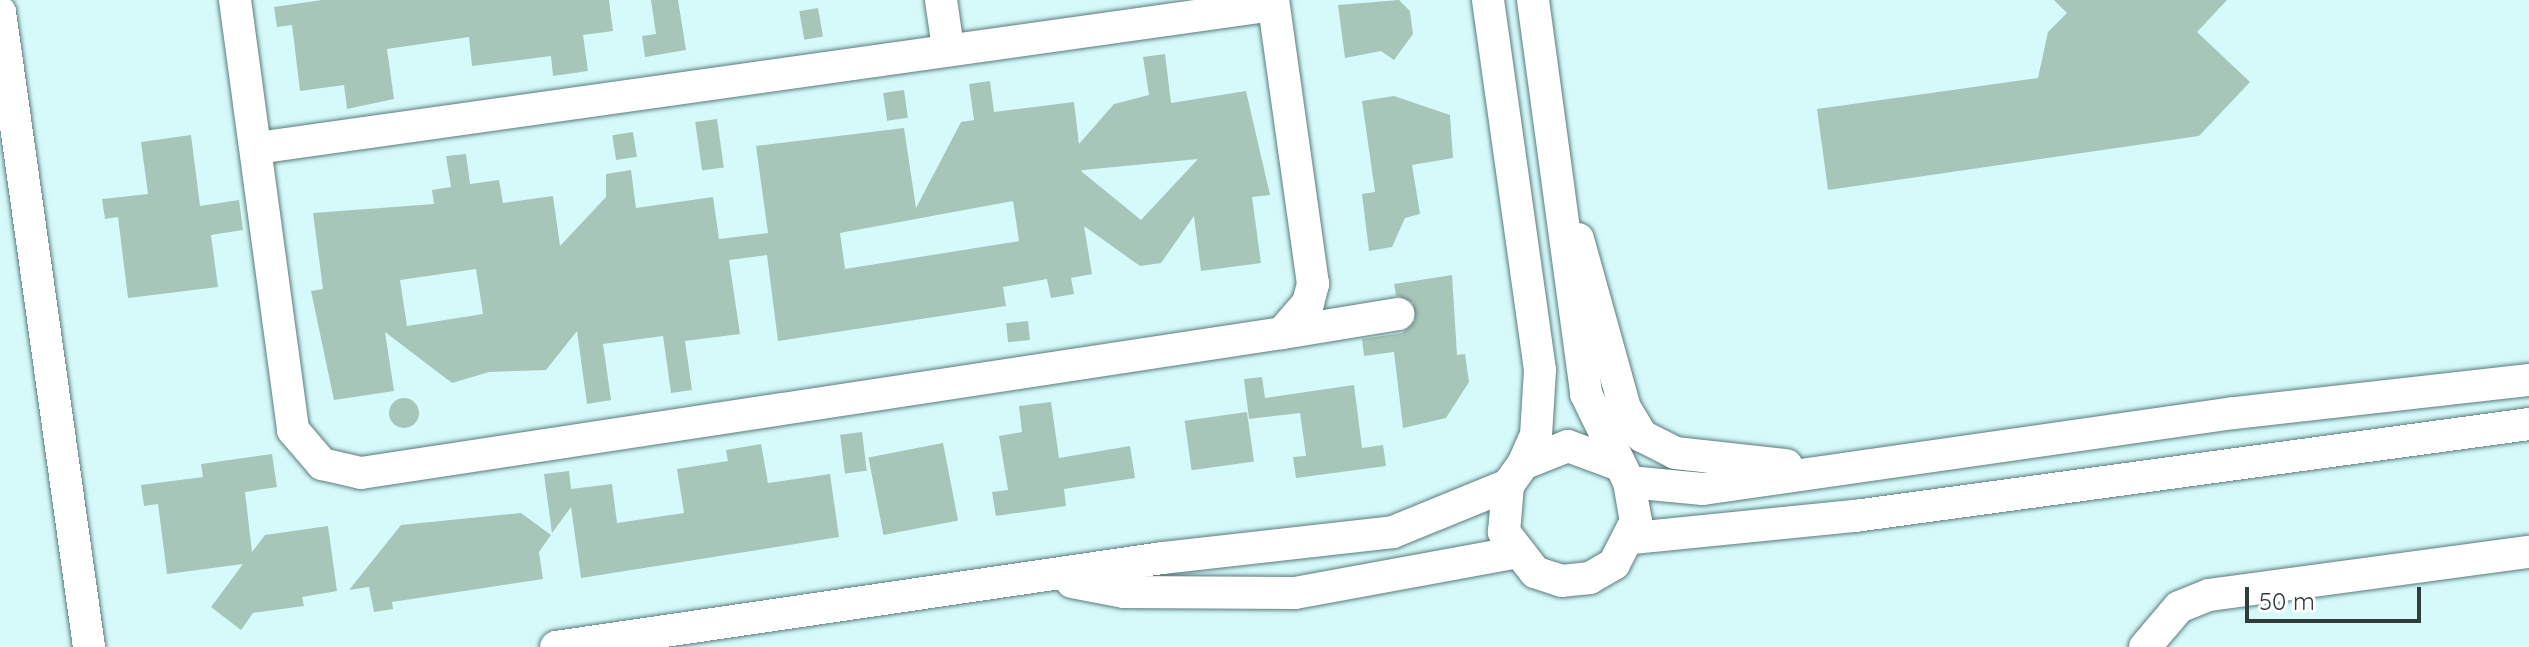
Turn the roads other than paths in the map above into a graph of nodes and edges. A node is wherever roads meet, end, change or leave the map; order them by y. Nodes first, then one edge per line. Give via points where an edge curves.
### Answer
1 (235, 0) edge
2 (941, 0) edge
3 (1488, 0) edge
4 (1533, 0) edge
5 (1273, 3) edge
6 (0, 12) edge
7 (948, 48) junction
8 (257, 148) junction
9 (10, 164) edge
10 (1558, 189) junction
11 (1398, 314) dead end
12 (1282, 333) junction
13 (2529, 380) edge
14 (2529, 424) edge
15 (1837, 470) junction
16 (1621, 472) junction
17 (1516, 475) junction
18 (1633, 538) junction
19 (2529, 552) edge
20 (1514, 553) junction
21 (1053, 578) junction
22 (89, 647) edge
23 (556, 647) edge
24 (2145, 647) edge

1 - 8 street
2 - 7 street
3 - 17 street via 1540,370 1536,435
4 - 10 street
5 - 7 street
5 - 12 street via 1313,284 1303,311
6 - 9 street
7 - 8 street
8 - 12 street via 293,430 322,464 344,472
9 - 22 street
10 - 15 street via 1591,276 1625,408 1642,436 1675,453
10 - 16 street via 1586,394
11 - 12 street
13 - 15 street
14 - 18 street via 1886,512
15 - 16 street via 1703,489
16 - 17 street via 1568,446
16 - 18 street
17 - 20 street via 1504,532
17 - 21 street via 1393,532
18 - 20 street via 1614,564 1590,578 1562,581 1535,572
19 - 24 street via 2209,595 2179,607
20 - 21 street via 1295,593 1124,592
21 - 23 street

